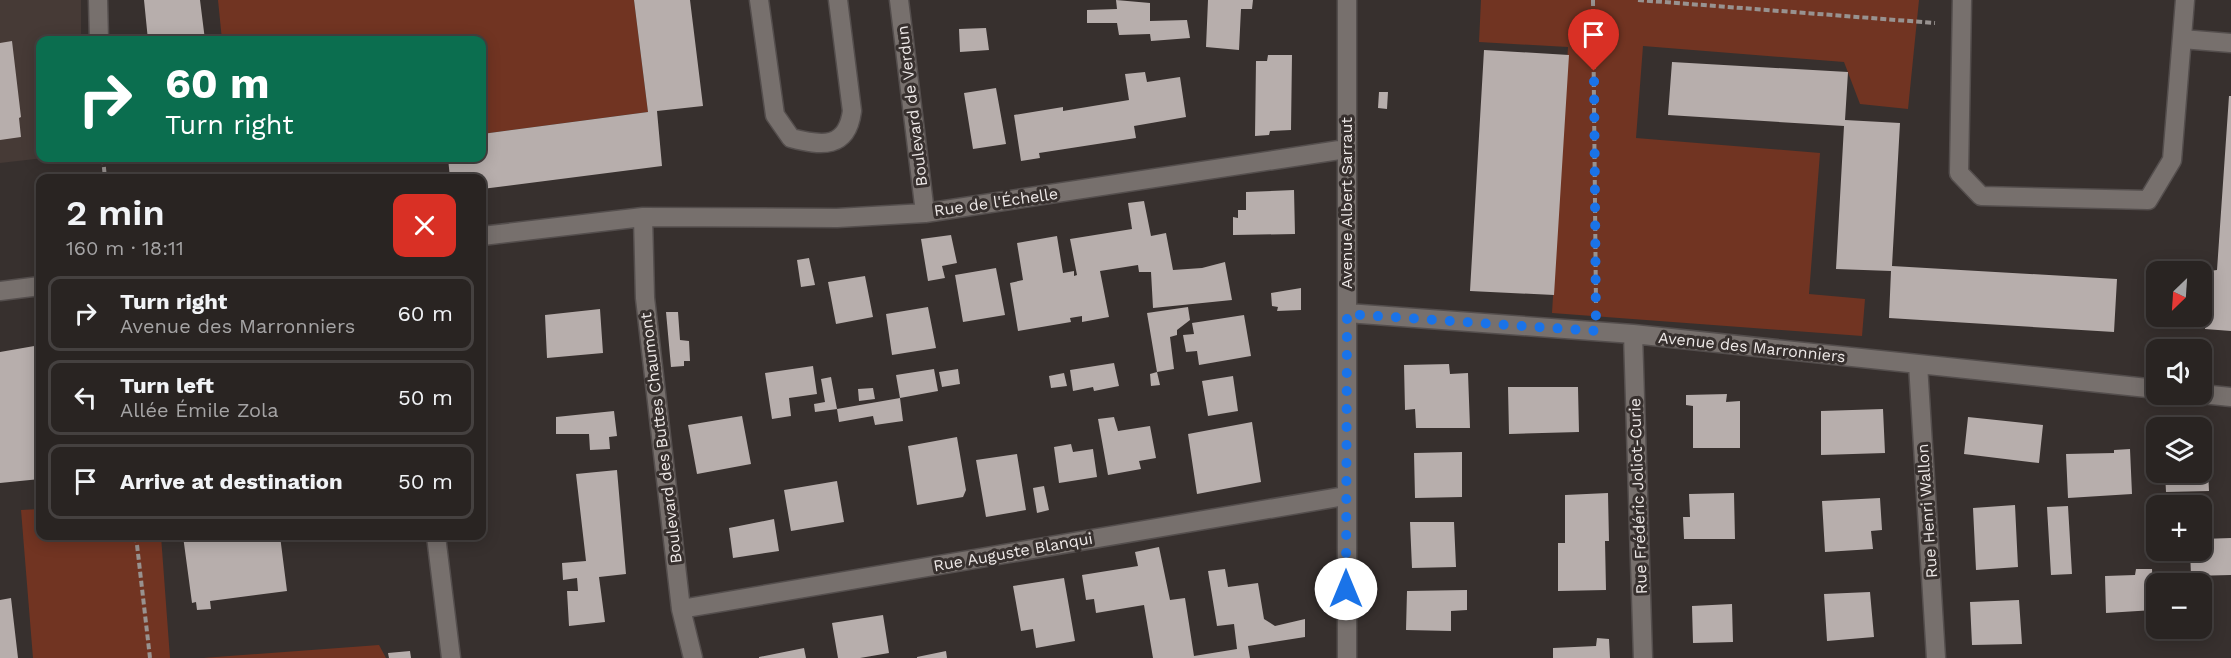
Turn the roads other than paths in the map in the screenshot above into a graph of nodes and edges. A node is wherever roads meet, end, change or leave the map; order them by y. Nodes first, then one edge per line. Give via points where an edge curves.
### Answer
1 (98, 0) edge
2 (759, 0) edge
3 (838, 0) edge
4 (899, 0) edge
5 (1347, 0) edge
6 (1962, 0) edge
7 (2185, 0) edge
8 (99, 36) edge
9 (2182, 39) junction
10 (2231, 43) edge
11 (1346, 149) junction
12 (925, 213) junction
13 (643, 217) junction
14 (486, 236) edge
15 (36, 286) edge
16 (0, 291) edge
17 (1347, 314) junction
18 (1633, 334) junction
19 (1918, 364) junction
20 (2146, 388) edge
21 (2212, 395) edge
22 (2231, 397) edge
23 (1345, 496) junction
24 (436, 540) edge
25 (681, 609) junction
26 (451, 658) edge
27 (693, 658) edge
28 (1347, 658) edge
29 (1643, 658) edge
30 (1936, 658) edge

1 - 8 street
2 - 3 street via 775,115 791,138 817,144 840,138 850,128 852,111
4 - 12 street, Boulevard de Verdun
5 - 11 street, Avenue Albert Sarraut
6 - 9 street via 1959,173 1981,196 2148,200 2172,160
7 - 9 street
9 - 10 street
11 - 12 street, Rue de l'Échelle
11 - 17 street, Avenue Albert Sarraut
12 - 13 street, Rue de l'Échelle via 837,218
13 - 14 street, Rue de l'Échelle
13 - 25 street, Boulevard des Buttes Chaumont via 645,298
15 - 16 street
17 - 18 street, Avenue des Marronniers
17 - 23 street, Avenue Albert Sarraut
18 - 19 street, Avenue des Marronniers
18 - 29 street, Rue Frédéric Joliot-Curie
19 - 20 street, Avenue des Marronniers
19 - 30 street, Rue Henri Wallon
21 - 22 street
23 - 25 street, Rue Auguste Blanqui
23 - 28 street, Avenue Albert Sarraut
24 - 26 street
25 - 27 street, Boulevard des Buttes Chaumont

